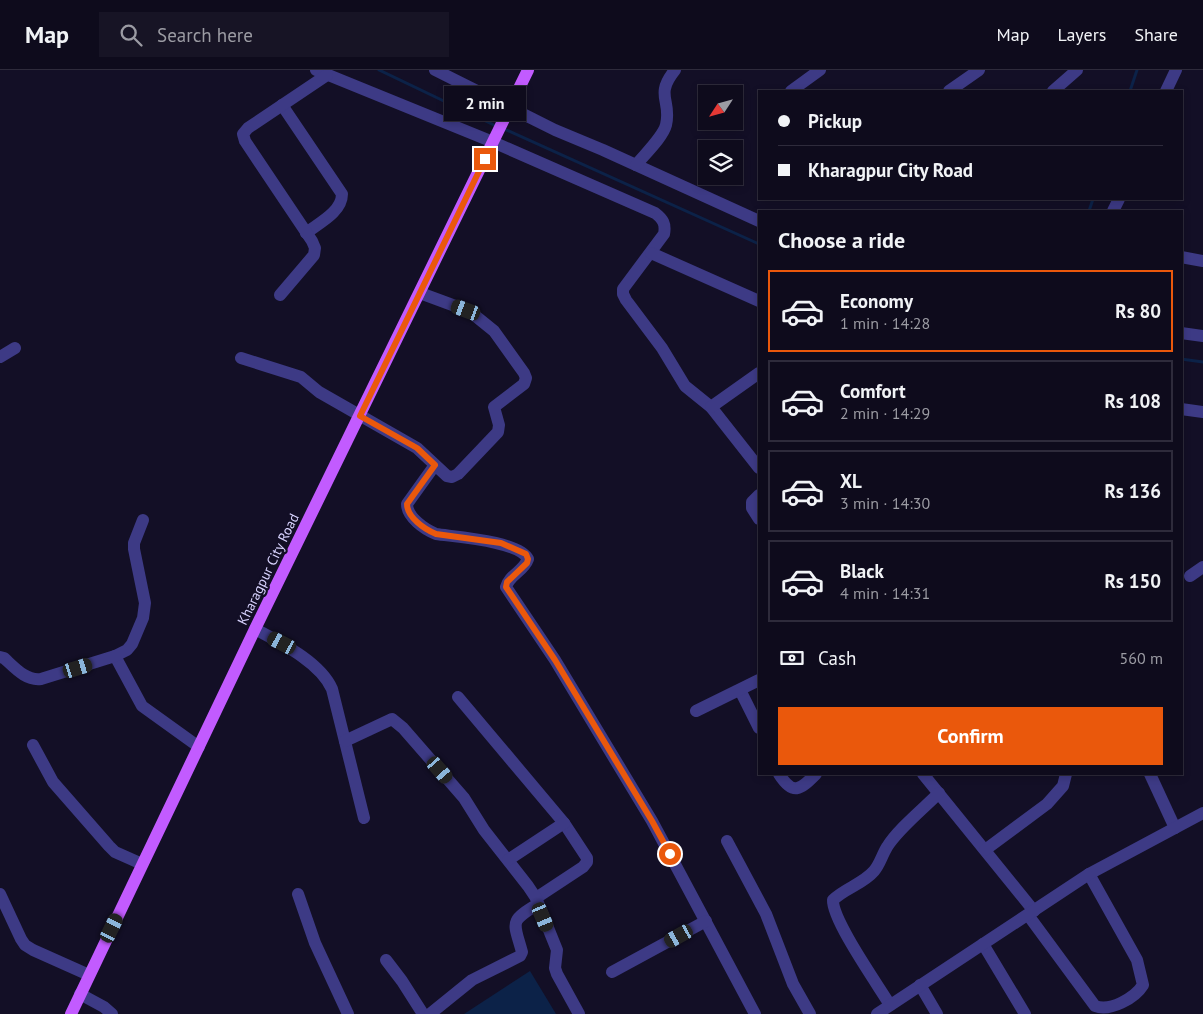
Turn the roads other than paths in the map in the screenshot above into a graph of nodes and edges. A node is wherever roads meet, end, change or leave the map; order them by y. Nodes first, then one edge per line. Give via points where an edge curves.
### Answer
1 (435, 70) edge
2 (528, 70) edge
3 (675, 70) edge
4 (820, 70) edge
5 (979, 70) edge
6 (1077, 70) edge
7 (1176, 70) edge
8 (322, 73) edge
9 (792, 90) edge
10 (950, 90) edge
11 (1054, 90) edge
12 (1166, 90) edge
13 (282, 105) junction
14 (511, 108) junction
15 (494, 141) junction
16 (636, 166) junction
17 (758, 221) edge
18 (306, 233) junction
19 (651, 253) junction
20 (1183, 258) edge
21 (1203, 261) edge
22 (420, 293) junction
23 (280, 295) dead end
24 (758, 301) edge
25 (1183, 333) edge
26 (1203, 336) edge
27 (16, 348) dead end
28 (0, 357) edge
29 (241, 358) dead end
30 (758, 374) edge
31 (711, 407) junction
32 (1183, 409) edge
33 (1203, 412) edge
34 (360, 416) junction
35 (435, 465) junction
36 (758, 467) edge
37 (758, 496) edge
38 (758, 517) edge
39 (143, 520) dead end
40 (1203, 567) edge
41 (1190, 576) dead end
42 (255, 629) junction
43 (114, 656) junction
44 (0, 657) edge
45 (758, 681) edge
46 (740, 690) junction
47 (458, 697) dead end
48 (696, 711) dead end
49 (758, 726) edge
50 (345, 741) junction
51 (33, 745) dead end
52 (199, 747) junction
53 (779, 775) edge
54 (815, 775) edge
55 (924, 775) edge
56 (1066, 775) edge
57 (1150, 775) edge
58 (939, 793) junction
59 (1203, 813) edge
60 (364, 818) dead end
61 (564, 823) junction
62 (1175, 828) junction
63 (727, 841) dead end
64 (985, 850) junction
65 (508, 860) junction
66 (142, 864) junction
67 (1089, 874) junction
68 (0, 894) edge
69 (298, 894) dead end
70 (537, 901) junction
71 (1031, 913) junction
72 (706, 921) junction
73 (983, 944) junction
74 (386, 960) dead end
75 (612, 972) dead end
76 (89, 975) junction
77 (920, 985) junction
78 (80, 994) junction
79 (890, 1005) junction
80 (71, 1014) edge
81 (112, 1014) edge
82 (348, 1014) edge
83 (423, 1014) edge
84 (430, 1014) edge
85 (580, 1014) edge
86 (755, 1014) edge
87 (810, 1014) edge
88 (877, 1014) edge
89 (937, 1014) edge
90 (1025, 1014) edge

1 - 14 street
2 - 14 main road, Kharagpur City Road
3 - 16 street via 664,89 666,126
4 - 9 street
5 - 10 street
6 - 11 street
7 - 12 street
8 - 13 street
8 - 15 street
13 - 18 street via 342,194 337,210
13 - 18 street via 243,134
14 - 15 main road, Kharagpur City Road
14 - 16 street
15 - 19 street via 655,213 665,228
15 - 22 main road, Kharagpur City Road
16 - 17 street
18 - 23 street via 315,248 314,255
19 - 24 street
19 - 31 street via 623,289 623,294 685,386
20 - 21 street
22 - 34 main road, Kharagpur City Road
22 - 35 street via 466,310 494,331 526,378 524,384 494,407 498,432 458,474 447,476
25 - 26 street
27 - 28 street
29 - 34 street via 301,377 319,392
30 - 31 street
31 - 36 street
32 - 33 street
34 - 35 street via 417,448
34 - 42 main road, Kharagpur City Road
35 - 72 street via 407,504 407,510 436,534 501,543 526,554 527,563 507,582 506,587 555,660 652,821
37 - 38 street via 752,502 752,508
39 - 43 street via 134,549 145,611 132,644
40 - 41 street
42 - 50 street via 293,651 328,680
42 - 52 main road, Kharagpur City Road
43 - 44 street via 35,680
43 - 52 street via 142,706
45 - 46 street
46 - 48 street
46 - 49 street
47 - 61 street
50 - 60 street
50 - 65 street via 388,720 397,722 464,798
51 - 66 street via 53,782 109,846
52 - 66 main road, Kharagpur City Road
53 - 54 street via 787,786 794,789 800,788
55 - 58 street
56 - 64 street via 1063,786 1047,804
57 - 62 street
58 - 64 street
58 - 79 street via 891,842 874,872 833,900 847,936
59 - 62 street
61 - 65 street
61 - 70 street via 587,862
62 - 67 street
63 - 87 street via 766,914 793,984
64 - 71 street
65 - 70 street
66 - 76 main road, Kharagpur City Road
67 - 71 street
67 - 71 street via 1136,960 1143,985 1133,996 1109,1008 1095,1006
68 - 76 street via 25,945
69 - 82 street via 315,943
70 - 84 street via 516,920 514,926 522,952 520,956 472,980
70 - 85 street via 557,950 557,974
71 - 73 street
72 - 75 street
72 - 86 street
73 - 77 street
73 - 90 street
74 - 83 street
76 - 78 main road, Kharagpur City Road
77 - 79 street
77 - 89 street
78 - 80 main road, Kharagpur City Road
78 - 81 street
79 - 88 street

